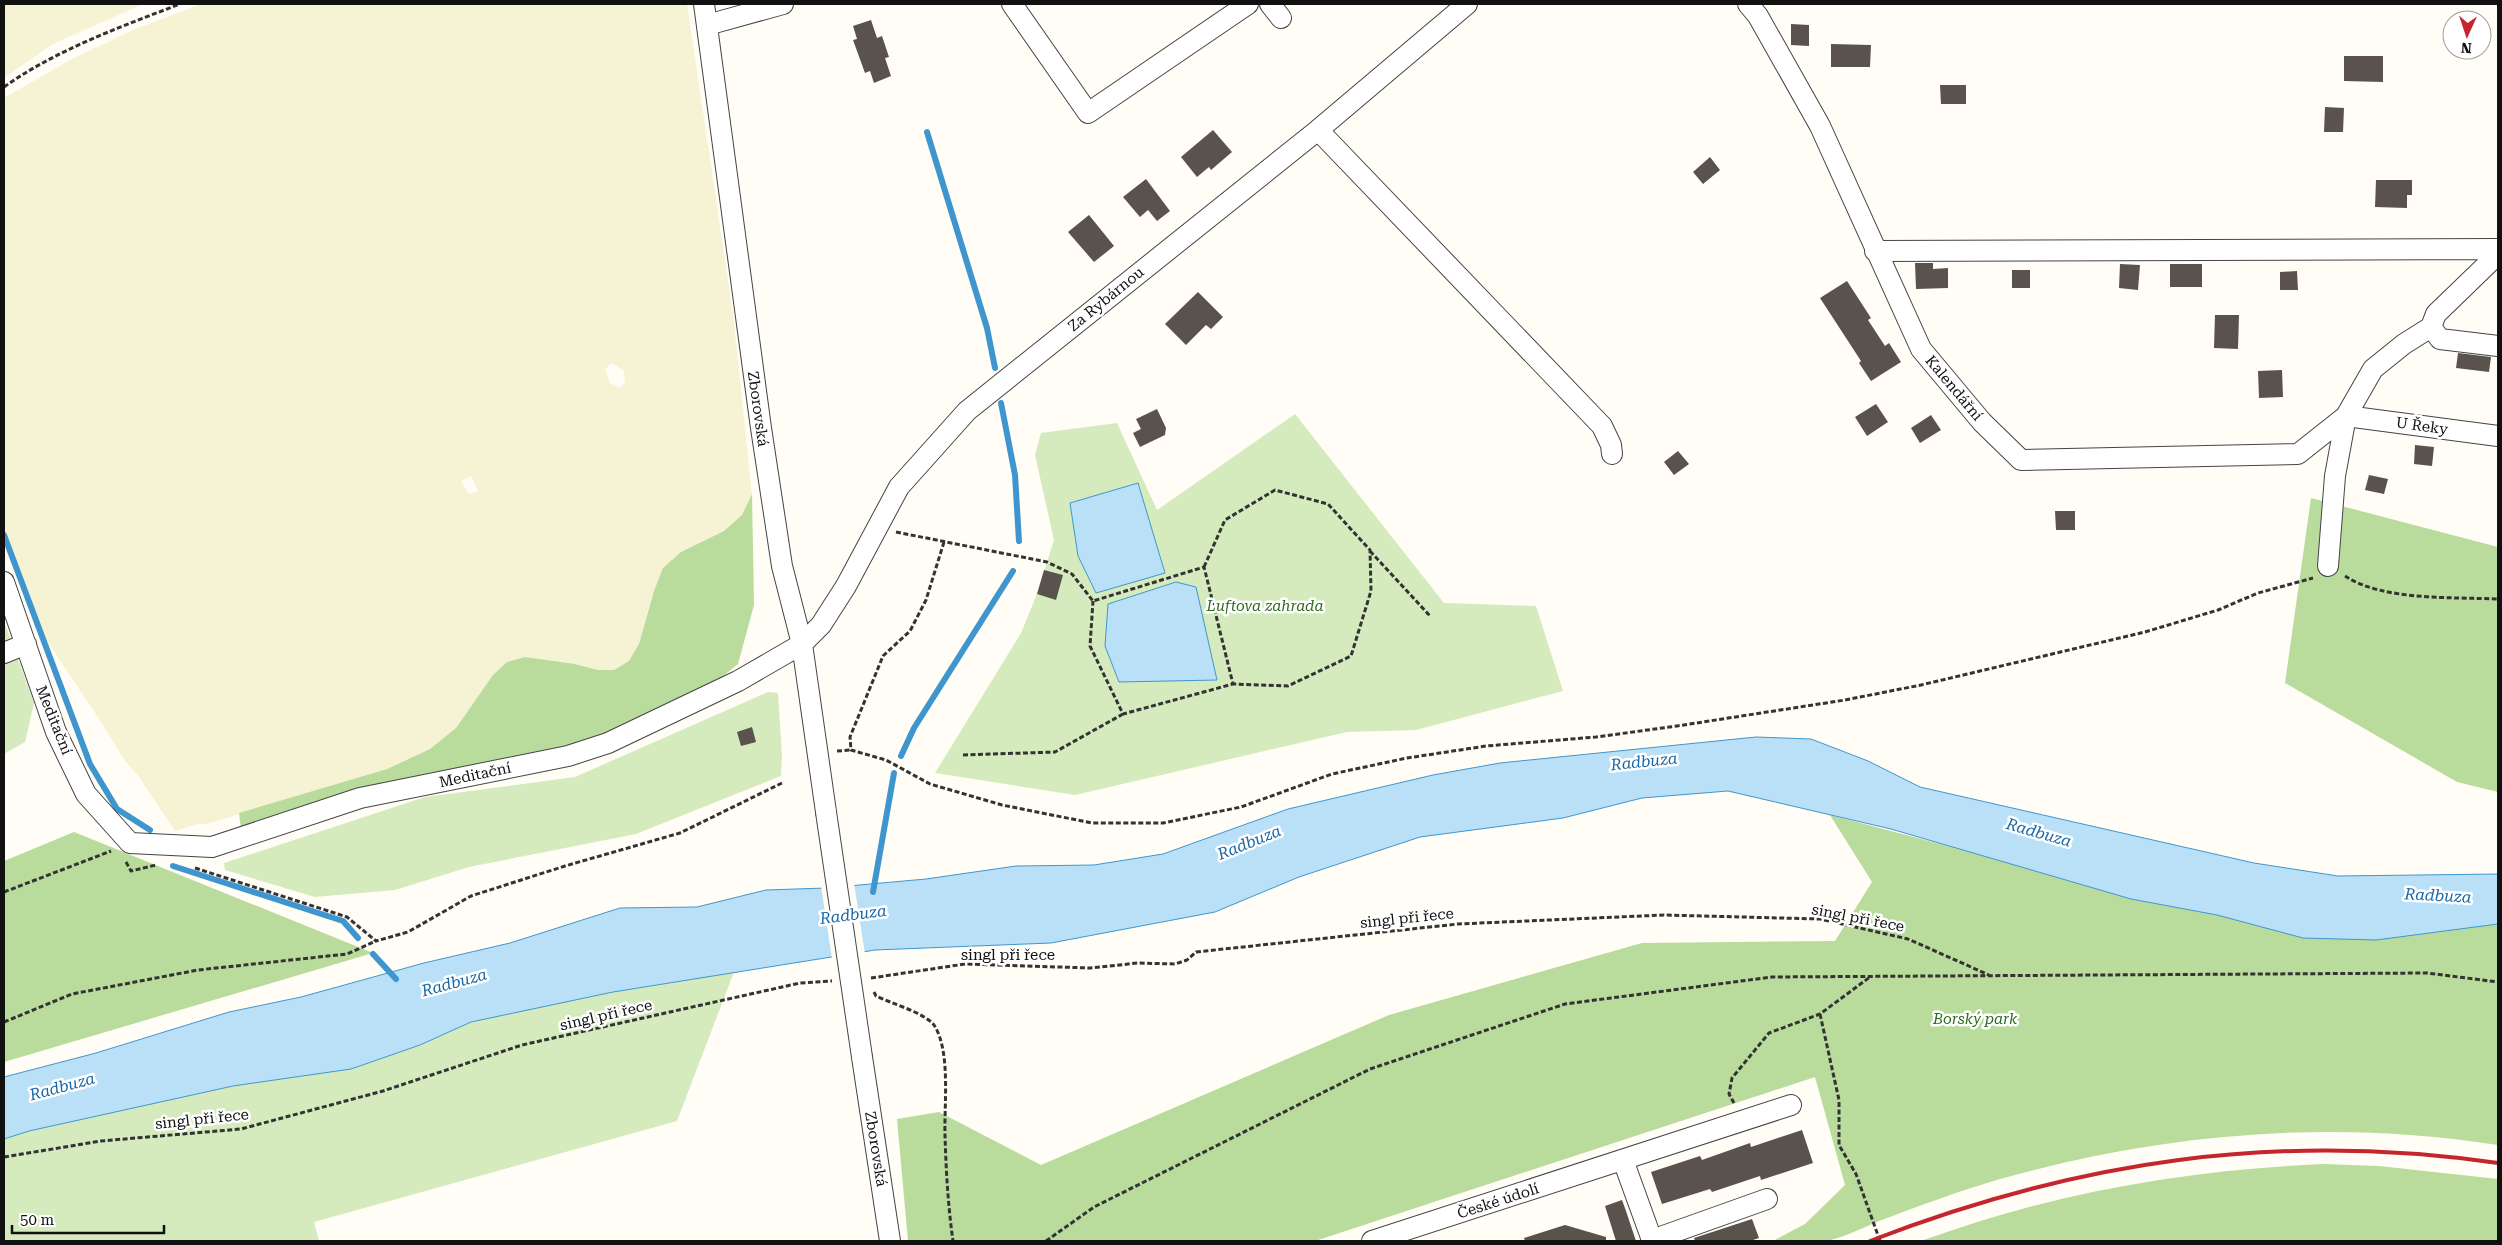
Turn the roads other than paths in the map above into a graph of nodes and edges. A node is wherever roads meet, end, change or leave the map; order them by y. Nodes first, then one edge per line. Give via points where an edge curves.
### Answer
1 (704, 4) edge
2 (783, 4) edge
3 (1012, 4) edge
4 (1248, 4) edge
5 (1467, 4) edge
6 (1748, 4) edge
7 (707, 24) junction
8 (1318, 130) junction
9 (2498, 249) edge
10 (1875, 251) junction
11 (2498, 254) edge
12 (2431, 327) junction
13 (2498, 346) edge
14 (2346, 416) junction
15 (2498, 436) edge
16 (1612, 454) dead end
17 (2328, 566) road end
18 (4, 582) edge
19 (26, 644) junction
20 (802, 644) junction
21 (4, 653) edge
22 (1792, 1105) dead end
23 (1623, 1160) junction
24 (1767, 1199) dead end
25 (890, 1241) edge
26 (1372, 1241) edge

1 - 7 street, Zborovská
2 - 7 street
3 - 4 street via 1088,114
5 - 8 street, Za Rybárnou
6 - 10 street, Kalendářní via 1758,16 1820,126
7 - 20 street, Zborovská via 774,517 782,566
8 - 16 street via 1602,426
8 - 20 street, Za Rybárnou via 967,411 899,487 846,586 821,625
9 - 10 street
10 - 14 street, Kalendářní via 1920,349 1982,422 2021,460 2298,454
11 - 12 street via 2436,314
12 - 13 street via 2440,339
12 - 14 street via 2373,369
14 - 15 street, U Řeky
14 - 17 street via 2335,476
18 - 19 street, Meditační
19 - 20 street, Meditační via 56,732 86,794 124,846 212,847 360,798 568,756 616,739 738,681
19 - 21 street
20 - 25 street, Zborovská, bridge
22 - 23 street, České údolí
23 - 24 street via 1652,1240
23 - 26 street, České údolí

